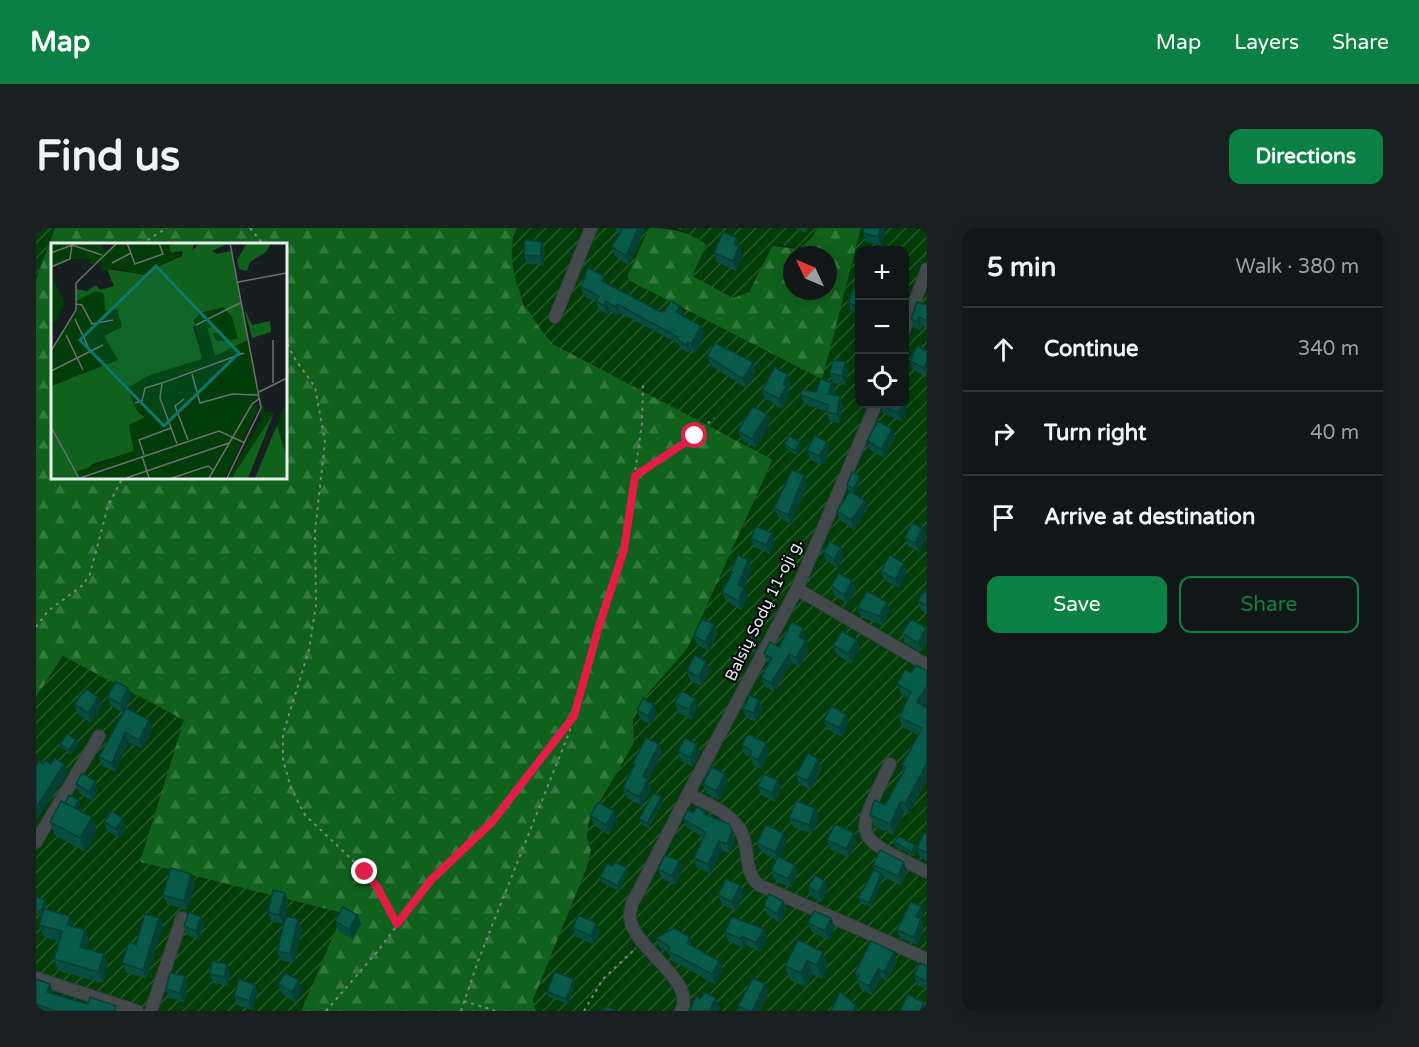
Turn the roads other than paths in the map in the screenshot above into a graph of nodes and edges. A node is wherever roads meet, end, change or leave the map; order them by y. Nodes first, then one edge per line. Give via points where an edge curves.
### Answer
1 (591, 228) edge
2 (927, 269) edge
3 (909, 317) edge
4 (555, 318) dead end
5 (874, 408) edge
6 (797, 589) junction
7 (927, 666) edge
8 (99, 736) dead end
9 (890, 764) dead end
10 (688, 794) junction
11 (36, 842) edge
12 (927, 872) edge
13 (182, 918) dead end
14 (927, 959) edge
15 (36, 978) edge
16 (137, 1011) edge
17 (151, 1011) edge
18 (681, 1011) edge

1 - 4 street
2 - 3 street
5 - 6 street, Balsių Sodų 11-oji g.
6 - 7 street
6 - 10 street, Balsių Sodų 11-oji g.
8 - 11 street
9 - 12 street via 863,820 866,834 876,847
10 - 14 street via 722,813 740,829 749,870 759,885
10 - 18 street, Balsių Sodų 11-oji g. via 632,904 630,918 634,931 684,991
13 - 17 street
15 - 16 street

